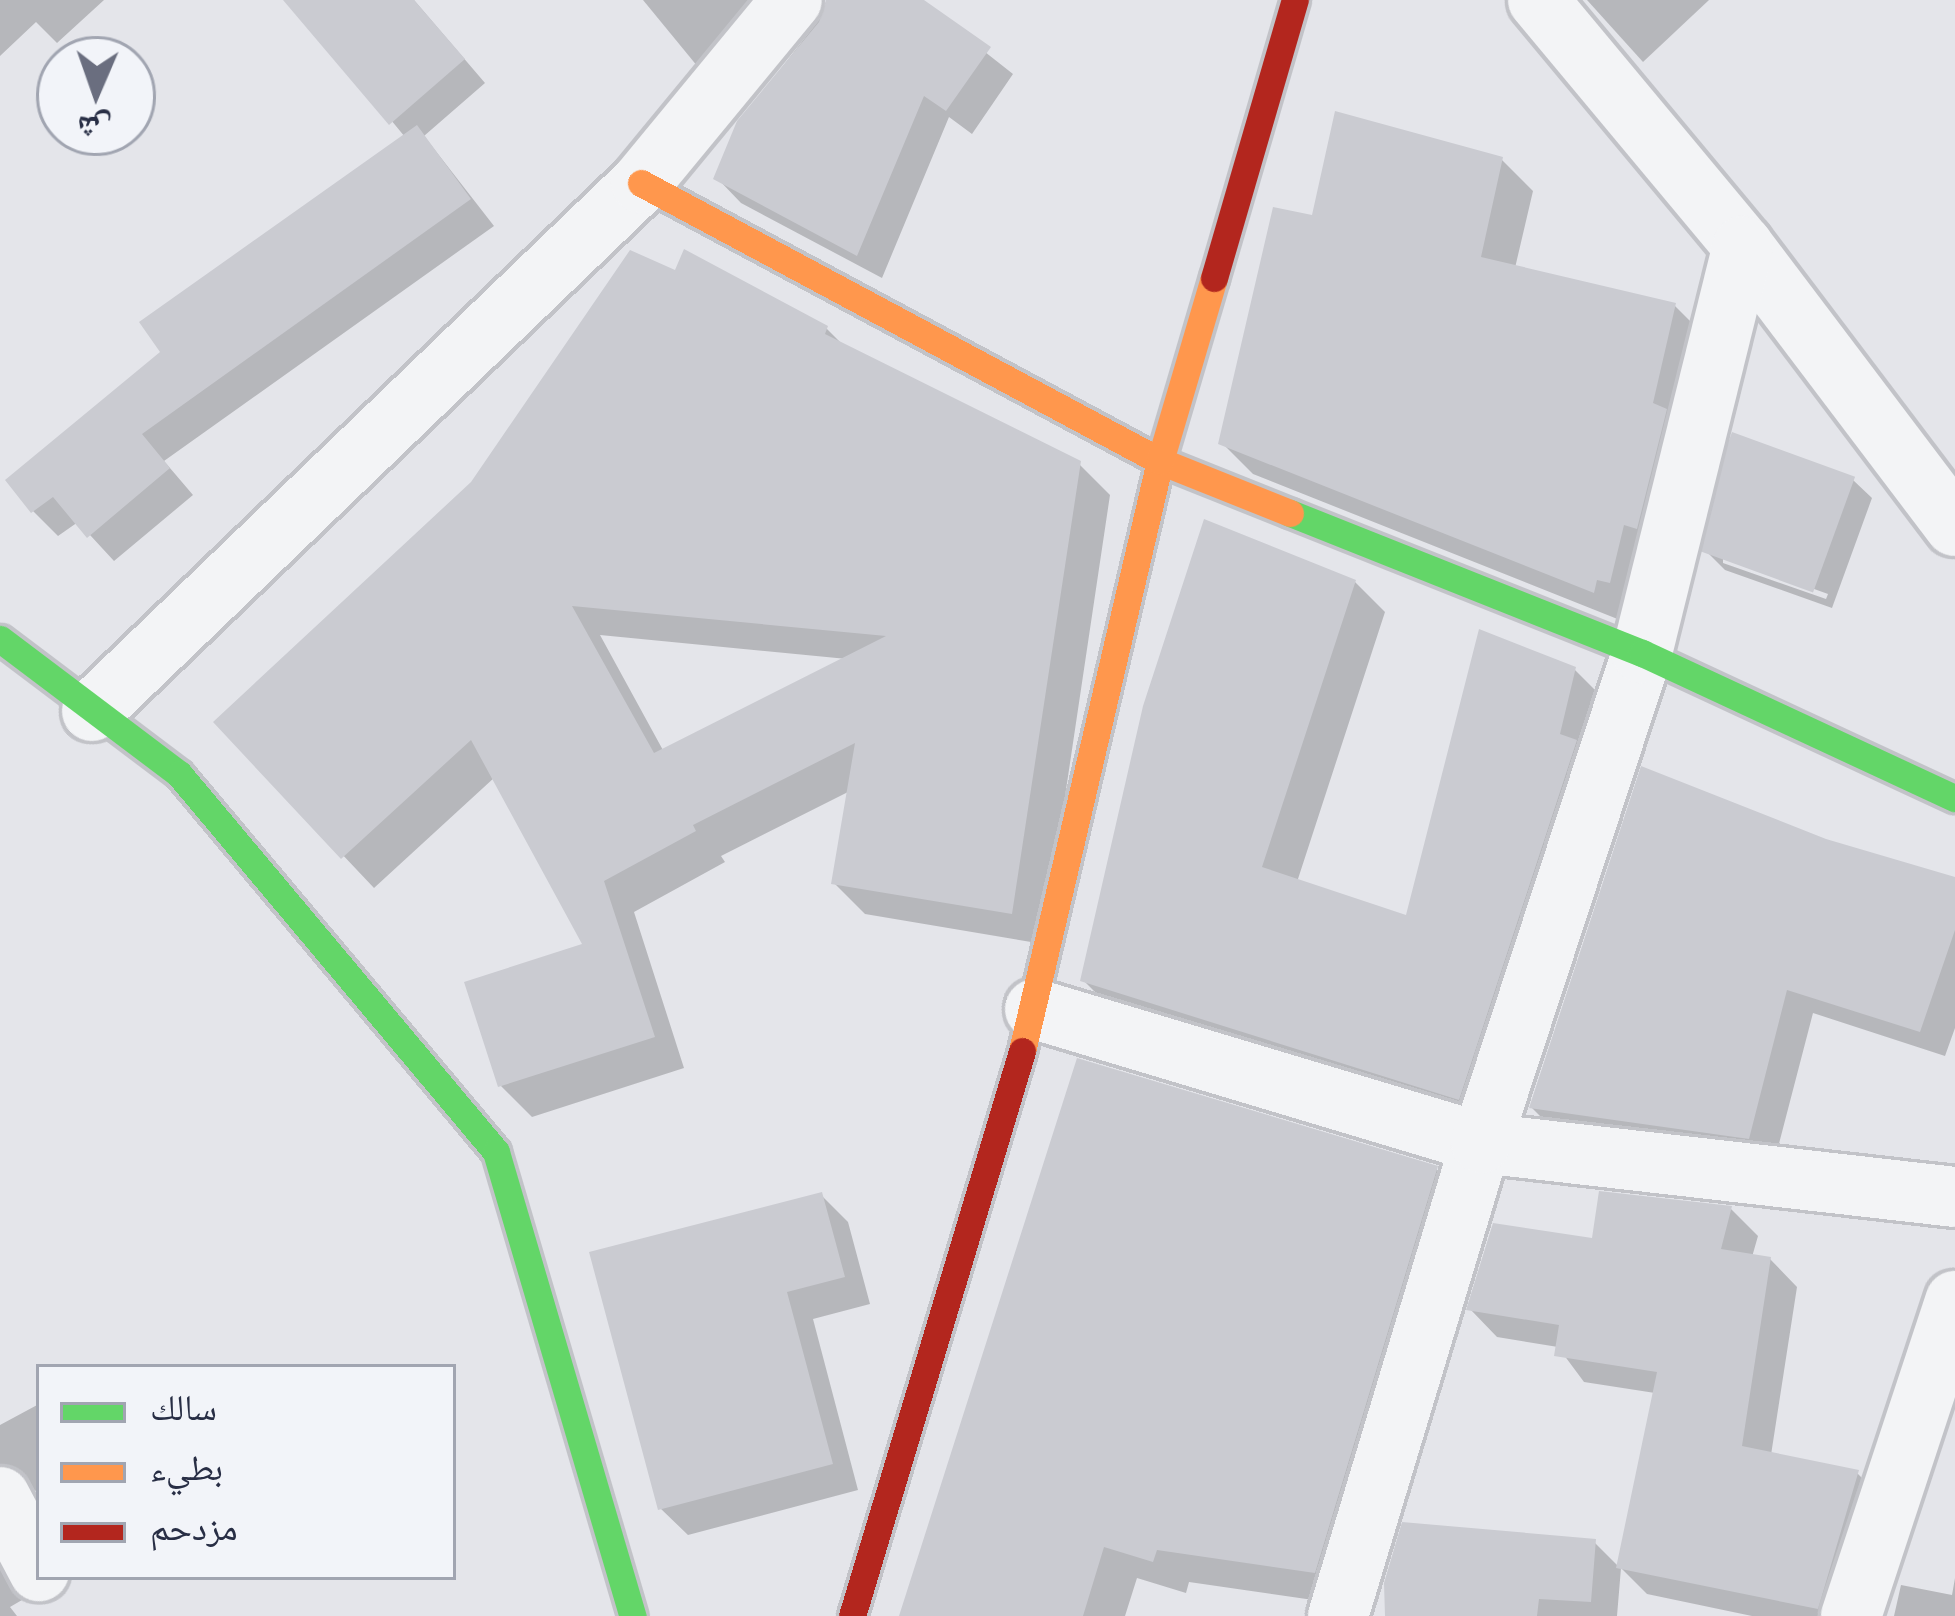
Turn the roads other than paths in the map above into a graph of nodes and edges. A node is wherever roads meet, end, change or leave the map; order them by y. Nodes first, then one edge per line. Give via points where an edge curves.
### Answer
1 (792, 0) edge
2 (1295, 0) edge
3 (1538, 0) edge
4 (640, 183) junction
5 (1743, 246) junction
6 (1160, 461) junction
7 (1955, 526) edge
8 (0, 639) edge
9 (1642, 652) junction
10 (92, 711) junction
11 (1955, 798) edge
12 (1035, 1010) junction
13 (1481, 1143) junction
14 (1955, 1197) edge
15 (1955, 1301) edge
16 (0, 1497) edge
17 (36, 1566) edge
18 (43, 1580) edge
19 (58, 1616) edge
20 (633, 1616) edge
21 (852, 1616) edge
22 (1338, 1616) edge
23 (1851, 1616) edge

1 - 4 street
2 - 6 street
3 - 5 street
4 - 6 street
4 - 10 street
5 - 7 street
5 - 9 street
6 - 9 street
6 - 12 street
8 - 10 street
9 - 11 street
9 - 13 street
10 - 20 street via 179,774 496,1152
12 - 13 street
12 - 21 street
13 - 14 street
13 - 22 street
15 - 23 street
16 - 17 street
18 - 19 street

